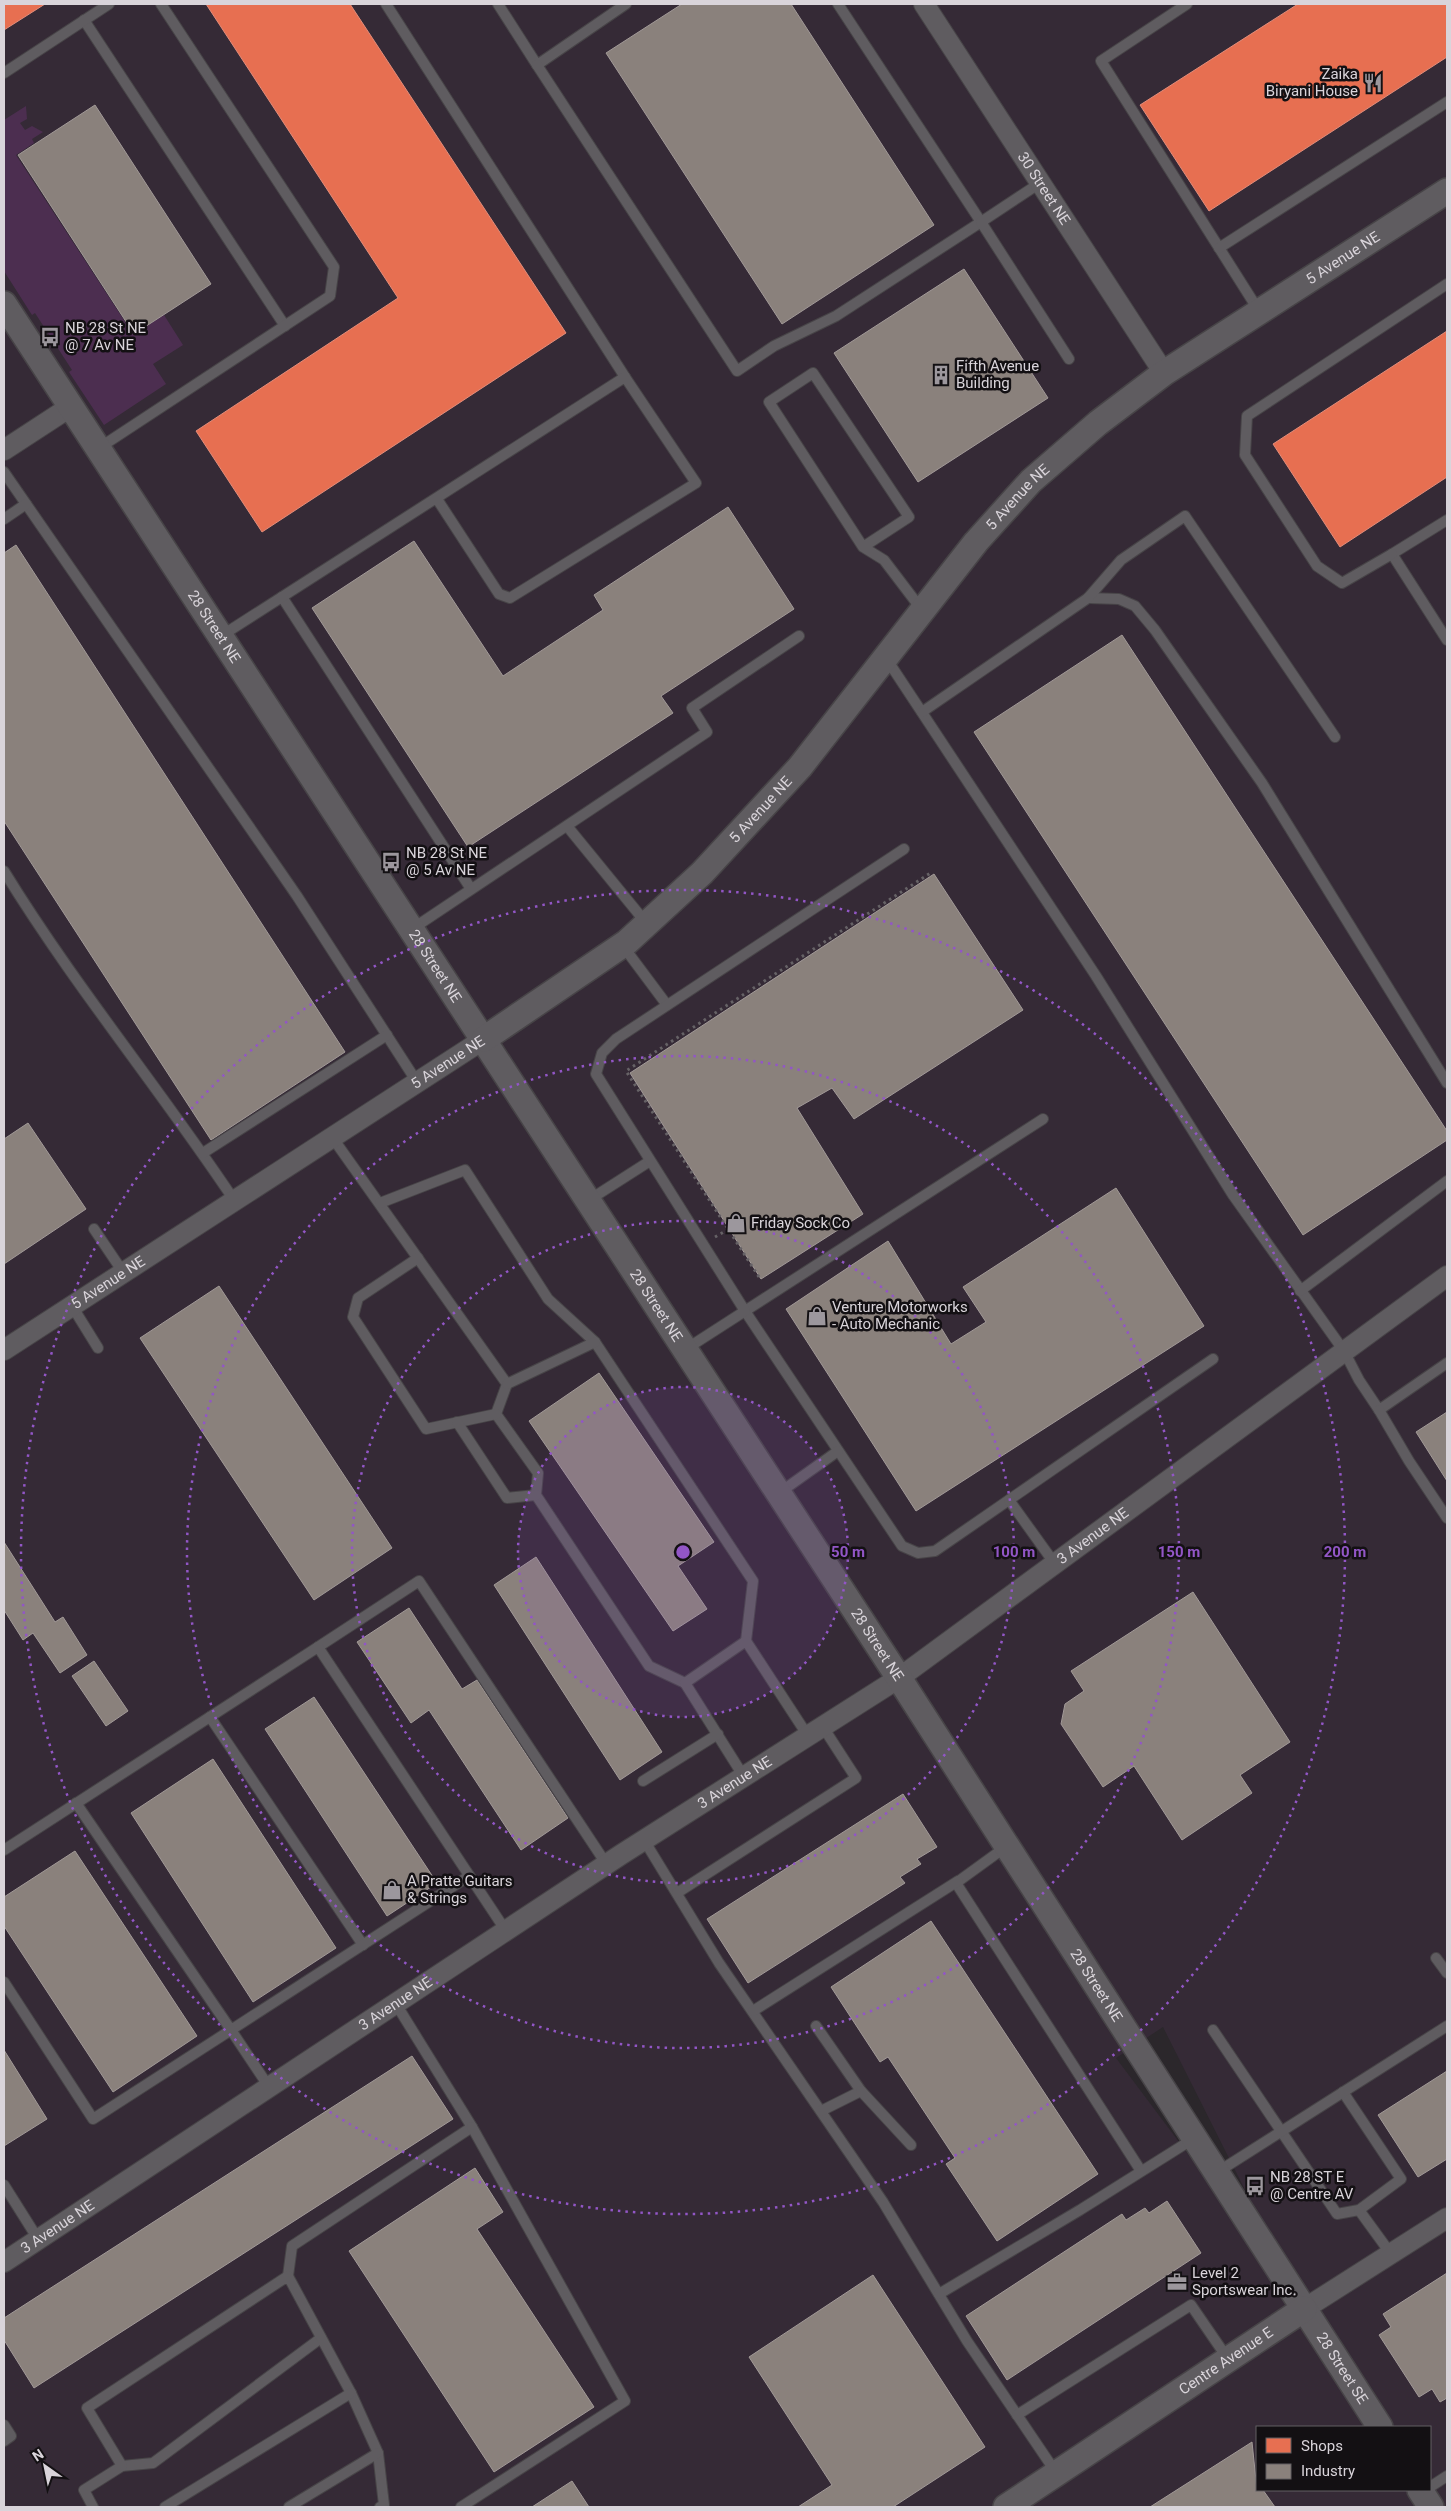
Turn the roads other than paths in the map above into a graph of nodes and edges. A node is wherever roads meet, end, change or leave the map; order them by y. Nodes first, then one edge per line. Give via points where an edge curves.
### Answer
1 (109, 4) edge
2 (161, 4) edge
3 (386, 4) edge
4 (498, 4) edge
5 (626, 4) edge
6 (838, 4) edge
7 (924, 4) edge
8 (1187, 4) edge
9 (84, 20) junction
10 (537, 64) junction
11 (4, 74) edge
12 (1447, 102) edge
13 (1040, 183) junction
14 (1447, 191) edge
15 (981, 222) junction
16 (1219, 248) junction
17 (1447, 284) edge
18 (4, 304) edge
19 (1259, 312) junction
20 (285, 326) junction
21 (1069, 360) dead end
22 (1164, 373) junction
23 (625, 377) junction
24 (70, 407) junction
25 (98, 449) junction
26 (4, 450) edge
27 (4, 472) edge
28 (437, 499) junction
29 (26, 504) junction
30 (4, 519) edge
31 (1447, 520) edge
32 (863, 547) junction
33 (1392, 554) junction
34 (282, 597) junction
35 (1088, 598) junction
36 (922, 610) junction
37 (220, 636) junction
38 (799, 636) dead end
39 (1447, 640) edge
40 (886, 657) junction
41 (922, 712) junction
42 (1335, 738) dead end
43 (567, 826) junction
44 (904, 849) dead end
45 (4, 871) edge
46 (471, 890) junction
47 (647, 924) junction
48 (412, 929) junction
49 (623, 945) junction
50 (667, 1005) junction
51 (387, 1035) junction
52 (484, 1039) junction
53 (417, 1082) junction
54 (1447, 1083) edge
55 (1043, 1119) dead end
56 (332, 1137) junction
57 (203, 1153) junction
58 (650, 1161) junction
59 (1447, 1181) edge
60 (234, 1200) junction
61 (589, 1200) junction
62 (380, 1203) junction
63 (94, 1229) dead end
64 (418, 1258) junction
65 (123, 1272) junction
66 (1447, 1276) edge
67 (1300, 1292) junction
68 (72, 1306) junction
69 (745, 1311) junction
70 (595, 1342) junction
71 (98, 1348) dead end
72 (686, 1349) junction
73 (4, 1350) edge
74 (1344, 1352) junction
75 (1213, 1359) dead end
76 (1447, 1363) edge
77 (507, 1384) junction
78 (1379, 1410) junction
79 (496, 1414) junction
80 (457, 1422) junction
81 (838, 1451) junction
82 (779, 1493) junction
83 (536, 1495) junction
84 (1009, 1500) junction
85 (1447, 1518) edge
86 (1055, 1564) junction
87 (746, 1641) junction
88 (318, 1647) junction
89 (899, 1678) junction
90 (685, 1683) junction
91 (210, 1717) junction
92 (815, 1732) junction
93 (718, 1734) junction
94 (744, 1777) junction
95 (643, 1781) dead end
96 (76, 1804) junction
97 (644, 1840) junction
98 (1007, 1846) junction
99 (4, 1850) edge
100 (607, 1865) junction
101 (469, 1876) junction
102 (958, 1881) junction
103 (676, 1893) junction
104 (506, 1931) junction
105 (363, 1944) junction
106 (1436, 1958) dead end
107 (1447, 1974) edge
108 (4, 1982) edge
109 (396, 2004) junction
110 (752, 2011) junction
111 (816, 2026) dead end
112 (1447, 2026) edge
113 (231, 2030) junction
114 (1213, 2030) dead end
115 (269, 2087) junction
116 (861, 2091) junction
117 (1343, 2092) junction
118 (821, 2111) junction
119 (472, 2127) junction
120 (1281, 2131) junction
121 (1193, 2138) junction
122 (911, 2145) dead end
123 (1141, 2171) junction
124 (1215, 2173) junction
125 (4, 2185) edge
126 (1359, 2210) junction
127 (1447, 2218) edge
128 (38, 2240) junction
129 (1391, 2254) junction
130 (4, 2262) edge
131 (288, 2276) junction
132 (939, 2294) junction
133 (1304, 2309) junction
134 (321, 2338) junction
135 (1228, 2359) junction
136 (351, 2393) junction
137 (1017, 2415) junction
138 (4, 2425) edge
139 (1379, 2426) edge
140 (4, 2441) edge
141 (378, 2453) junction
142 (122, 2466) junction
143 (1057, 2474) junction
144 (1447, 2476) edge
145 (1431, 2489) edge
146 (384, 2506) edge
147 (93, 2507) edge
148 (165, 2507) edge
149 (288, 2507) edge
150 (461, 2507) edge
151 (1006, 2507) edge

1 - 9 lane
2 - 20 lane via 334,267 330,296
3 - 23 lane
4 - 10 lane
5 - 10 lane
6 - 15 lane
7 - 13 street, 30 Street NE
8 - 16 lane via 1101,61
9 - 11 lane
9 - 20 lane
10 - 15 lane via 736,371 774,346 836,316
12 - 16 lane
13 - 15 lane
13 - 22 street, 30 Street NE
14 - 19 street, 5 Avenue NE
15 - 21 lane
16 - 19 lane
17 - 33 lane via 1246,416 1244,455 1317,566 1342,583
18 - 24 street, 28 Street NE
19 - 22 street, 5 Avenue NE
20 - 25 lane
22 - 36 street, 5 Avenue NE via 1098,423 1031,481 976,542
23 - 28 lane
23 - 28 lane via 696,483 510,598 500,594
24 - 25 street, 28 Street NE
24 - 26 street
25 - 37 street, 28 Street NE
27 - 29 lane
28 - 34 lane
29 - 30 lane
29 - 51 lane via 298,896
31 - 33 lane
32 - 32 lane via 769,402 814,373 909,517
32 - 36 lane via 884,560
33 - 39 lane
34 - 37 lane
34 - 46 lane
35 - 41 lane
35 - 42 lane via 1121,560 1186,516
35 - 54 lane via 1119,599 1135,606 1155,630 1262,783
36 - 40 street, 5 Avenue NE
37 - 48 street, 28 Street NE
38 - 43 lane via 692,708 708,732
40 - 41 lane
40 - 47 street, 5 Avenue NE via 800,767 702,872
41 - 67 lane via 1096,976 1233,1195
43 - 46 lane
43 - 47 lane
44 - 50 lane
45 - 57 lane via 40,929
46 - 48 lane
47 - 49 street, 5 Avenue NE
48 - 52 street, 28 Street NE
49 - 50 lane
49 - 52 street, 5 Avenue NE
50 - 58 lane via 616,1039 602,1053 596,1074
51 - 53 lane
51 - 57 lane
52 - 53 street, 5 Avenue NE
52 - 61 street, 28 Street NE
53 - 56 street, 5 Avenue NE
55 - 69 lane
56 - 60 street, 5 Avenue NE
56 - 62 lane
57 - 60 lane
58 - 61 lane
58 - 69 lane
59 - 67 lane
60 - 65 street, 5 Avenue NE
61 - 72 street, 28 Street NE
62 - 64 lane
62 - 70 lane via 465,1170 548,1299
63 - 65 lane
64 - 77 lane
64 - 80 lane via 358,1298 353,1317 426,1429
65 - 68 street, 5 Avenue NE
66 - 74 street, 3 Avenue NE
67 - 74 lane
68 - 71 lane
68 - 73 street, 5 Avenue NE
69 - 72 lane
69 - 81 lane
70 - 77 lane
70 - 87 lane via 753,1581
72 - 82 street, 28 Street NE
74 - 78 lane
74 - 86 street, 3 Avenue NE
75 - 84 lane
76 - 78 lane
77 - 79 lane
78 - 85 lane
79 - 80 lane
79 - 83 lane via 538,1473
80 - 83 lane via 508,1498
81 - 82 lane
81 - 84 lane via 902,1546 918,1553 935,1551
82 - 89 street, 28 Street NE
83 - 90 lane via 649,1666
84 - 86 lane
86 - 89 street, 3 Avenue NE
87 - 90 lane
87 - 92 lane
88 - 91 lane
88 - 100 lane via 419,1581
88 - 101 lane
89 - 92 street, 3 Avenue NE
89 - 98 street, 28 Street NE
90 - 93 lane
91 - 96 lane
91 - 105 lane
92 - 94 street, 3 Avenue NE
92 - 103 lane via 856,1778
93 - 94 lane
93 - 95 lane
94 - 97 street, 3 Avenue NE
96 - 99 lane
96 - 113 lane
97 - 100 street, 3 Avenue NE
97 - 103 lane
98 - 102 lane
98 - 121 street, 28 Street NE
100 - 104 street, 3 Avenue NE
101 - 104 lane
101 - 105 lane
102 - 110 lane
102 - 123 lane via 956,1883
103 - 110 lane
104 - 109 street, 3 Avenue NE
105 - 113 lane
106 - 107 lane
108 - 113 lane via 93,2119
109 - 115 street, 3 Avenue NE
109 - 119 lane
110 - 118 lane
111 - 116 lane
112 - 117 lane
113 - 115 lane
114 - 120 lane
115 - 128 street, 3 Avenue NE
116 - 118 lane
116 - 122 lane
117 - 120 lane
117 - 126 lane via 1401,2179
118 - 132 lane via 883,2202
119 - 131 lane via 292,2246
119 - 150 lane via 625,2401
120 - 124 lane
120 - 126 lane via 1337,2214
121 - 123 lane
121 - 124 street, 28 Street NE
123 - 132 lane
124 - 133 street, 28 Street NE
125 - 128 lane
126 - 129 lane
127 - 129 street, Centre Avenue E
128 - 130 street, 3 Avenue NE
129 - 133 street, Centre Avenue E
131 - 134 lane
131 - 142 lane via 87,2408
132 - 137 lane
133 - 135 street, Centre Avenue E
133 - 139 street, 28 Street SE
134 - 136 lane
134 - 142 lane via 153,2463
135 - 137 lane via 1191,2306
135 - 143 street, Centre Avenue E
136 - 141 lane
136 - 148 lane
137 - 143 lane
138 - 140 lane via 11,2436
141 - 146 lane
141 - 149 lane
142 - 147 lane via 84,2490
143 - 151 street, Centre Avenue E
144 - 145 lane

